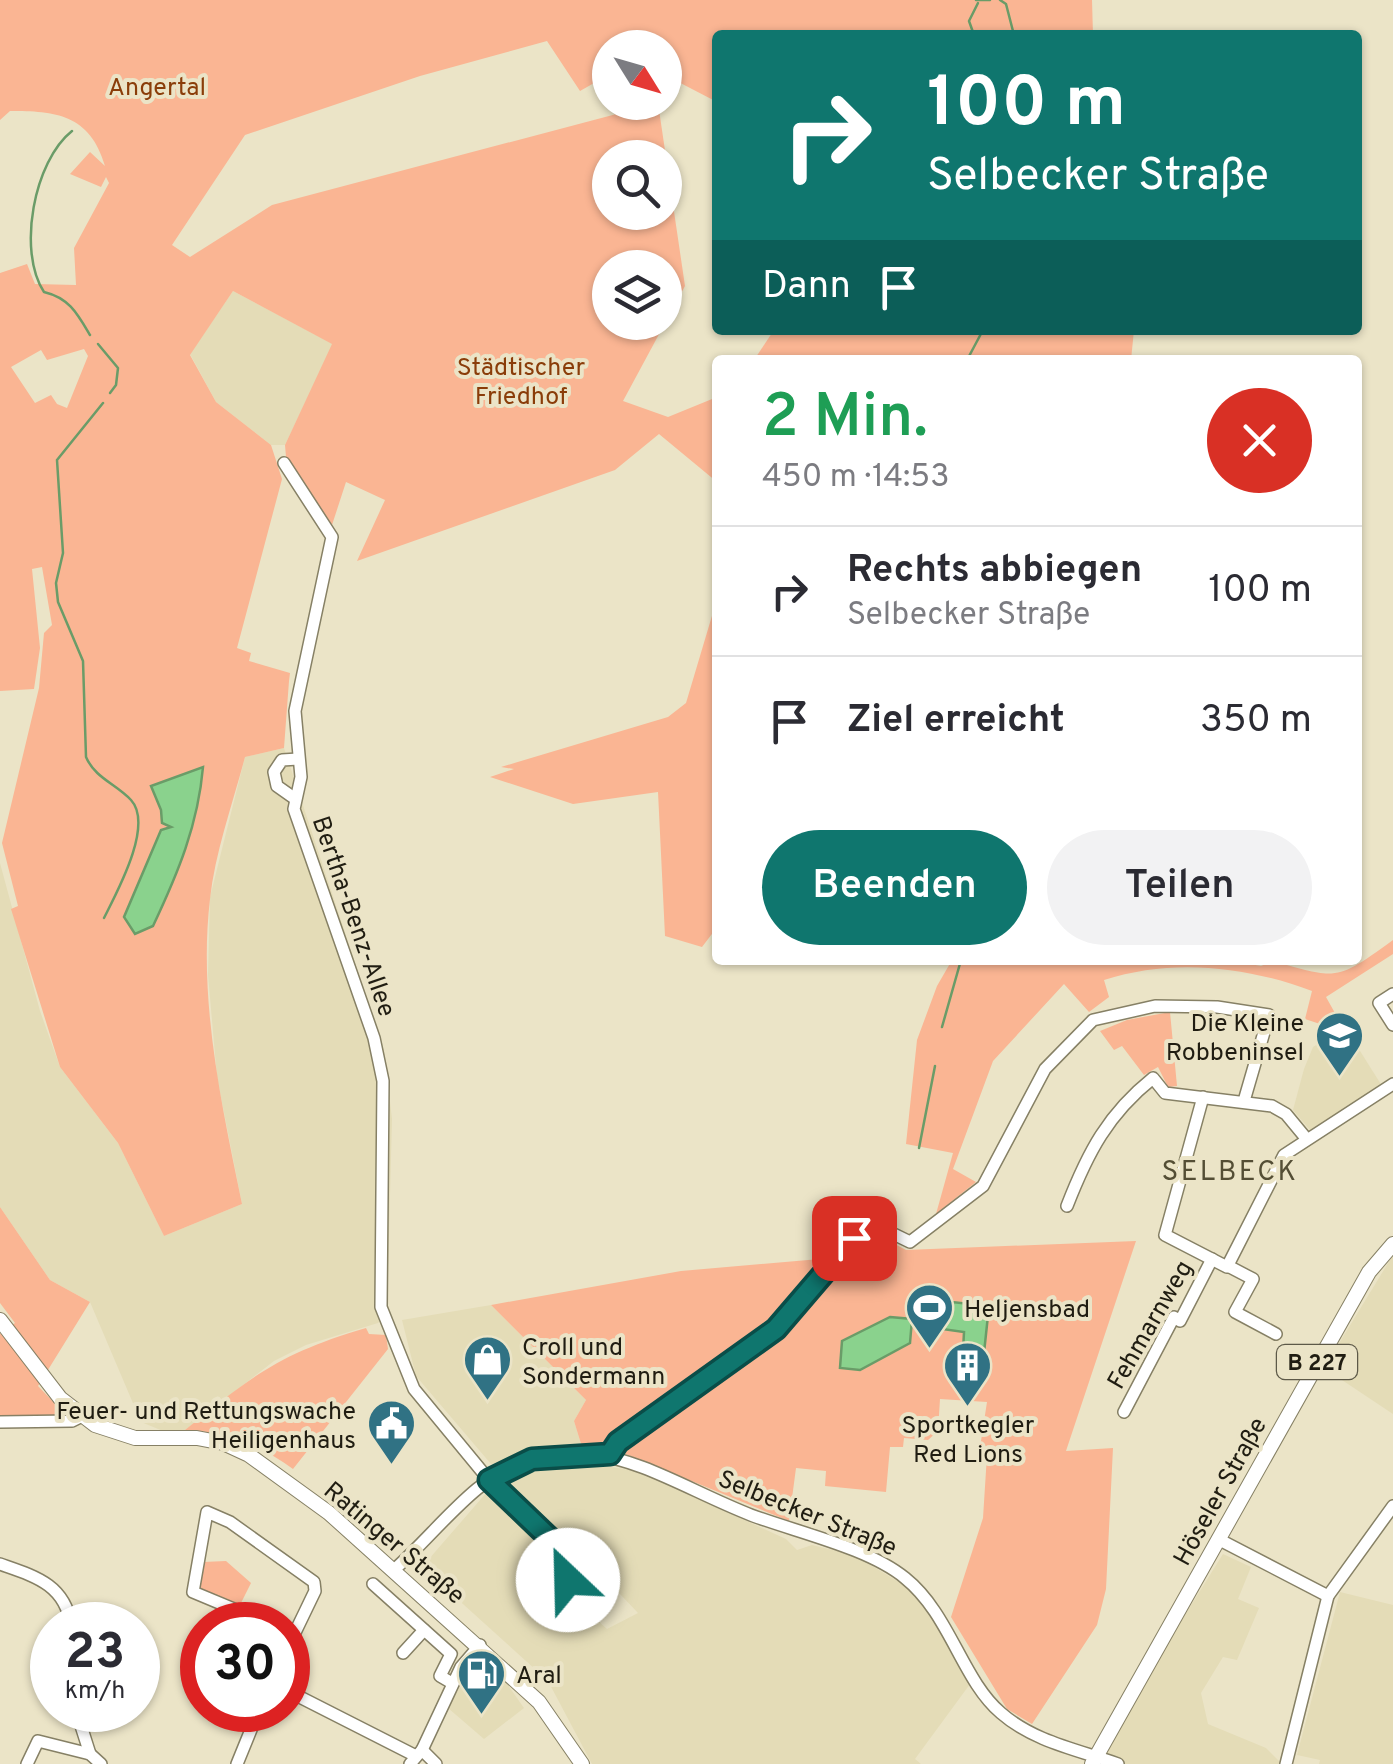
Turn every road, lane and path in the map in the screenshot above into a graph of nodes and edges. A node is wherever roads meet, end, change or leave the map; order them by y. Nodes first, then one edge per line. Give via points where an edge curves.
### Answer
1 (284, 463) dead end
2 (298, 759) junction
3 (294, 798) junction
4 (1393, 994) edge
5 (1393, 1026) edge
6 (1393, 1084) edge
7 (1202, 1097) junction
8 (1244, 1100) junction
9 (1305, 1137) junction
10 (1067, 1206) dead end
11 (1393, 1244) edge
12 (1212, 1260) junction
13 (1228, 1267) junction
14 (1, 1325) edge
15 (1276, 1334) dead end
16 (1124, 1412) dead end
17 (82, 1416) junction
18 (0, 1422) edge
19 (610, 1454) junction
20 (489, 1480) junction
21 (1393, 1506) edge
22 (1218, 1540) junction
23 (568, 1559) dead end
24 (0, 1564) edge
25 (396, 1568) junction
26 (373, 1584) dead end
27 (1328, 1596) junction
28 (64, 1602) edge
29 (217, 1602) edge
30 (309, 1602) edge
31 (424, 1630) junction
32 (480, 1645) junction
33 (403, 1653) dead end
34 (452, 1682) junction
35 (310, 1702) edge
36 (83, 1732) edge
37 (250, 1732) edge
38 (90, 1754) junction
39 (415, 1756) edge
40 (1093, 1761) edge
41 (26, 1764) edge
42 (101, 1764) edge
43 (237, 1764) edge
44 (436, 1764) edge
45 (582, 1764) edge
46 (1118, 1764) edge
47 (1286, 1764) edge

1 - 2 street, Bertha-Benz-Allee via 332,536 295,711
2 - 3 street, Bertha-Benz-Allee
2 - 3 street via 282,760 274,772 277,786
3 - 20 street, Bertha-Benz-Allee via 379,1056 386,1135 380,1302 414,1389
4 - 5 street via 1379,1003
6 - 9 street
7 - 8 street
7 - 10 street via 1165,1093 1153,1078 1120,1104 1090,1147
7 - 12 street via 1165,1235
8 - 9 street via 1286,1114
8 - 19 street via 1269,1014 1155,1006 1093,1020 1045,1070 984,1186 910,1242 870,1224 776,1329
9 - 13 street via 1284,1155
11 - 22 main road, Höseler Straße / B 227 via 1369,1272
12 - 13 street
12 - 16 street, Fehmarnweg
13 - 15 street via 1253,1279 1236,1312
14 - 17 main road, Ratinger Straße
17 - 18 street
17 - 25 main road, Ratinger Straße via 125,1436 197,1438 236,1448
19 - 20 street, Selbecker Straße via 532,1459
19 - 40 street, Selbecker Straße via 896,1571 938,1614 1002,1714
20 - 23 street, Bertha-Benz-Allee
20 - 25 street, Selbecker Straße
21 - 27 street
22 - 27 street
22 - 40 main road, Höseler Straße / B 227
24 - 28 street via 54,1588
25 - 32 main road, Ratinger Straße
26 - 31 street
27 - 47 street
29 - 30 street via 193,1592 207,1512 314,1582
31 - 33 street
31 - 34 street via 450,1654 440,1676
32 - 34 street
32 - 45 main road, Ratinger Straße via 550,1714
34 - 39 street
35 - 39 street
36 - 38 street
37 - 43 street
38 - 41 street via 38,1741
38 - 42 street
39 - 44 street
40 - 46 street, Selbecker Straße

